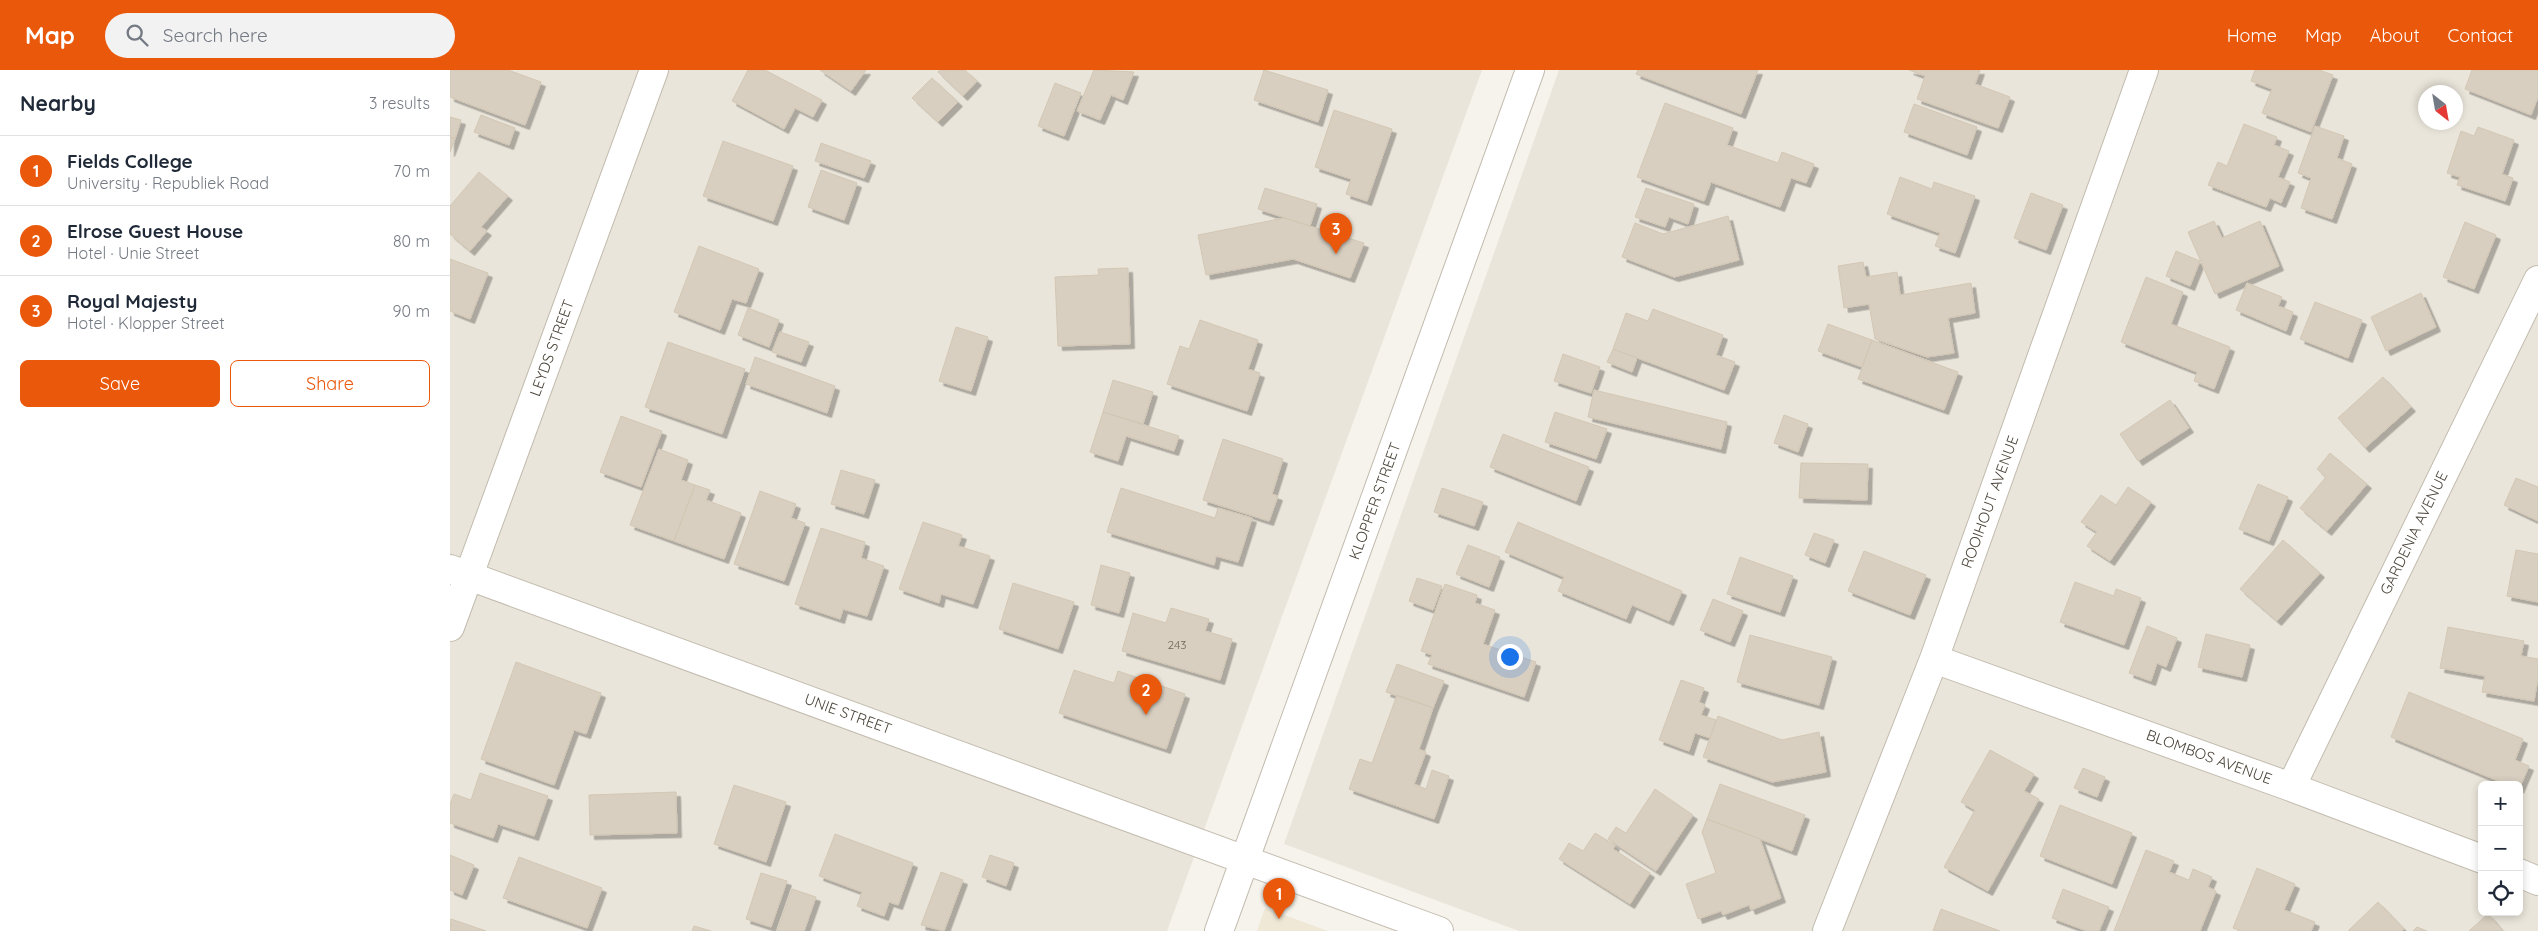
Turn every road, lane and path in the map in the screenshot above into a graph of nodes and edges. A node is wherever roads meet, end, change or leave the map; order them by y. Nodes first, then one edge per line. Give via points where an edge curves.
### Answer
1 (654, 70) edge
2 (1530, 70) edge
3 (2144, 70) edge
4 (2538, 280) edge
5 (459, 572) edge
6 (450, 627) edge
7 (1934, 659) junction
8 (2291, 786) junction
9 (2478, 857) edge
10 (1245, 860) junction
11 (2523, 874) edge
12 (2538, 880) edge
13 (1219, 931) edge
14 (1439, 931) edge
15 (1827, 931) edge

1 - 5 street, LEYDS STREET
2 - 10 street, KLOPPER STREET
3 - 7 street, ROOIHOUT AVENUE
4 - 8 street, GARDENIA AVENUE
5 - 6 street, LEYDS STREET
5 - 10 street, UNIE STREET
7 - 8 street, BLOMBOS AVENUE
7 - 15 street, ROOIHOUT AVENUE
8 - 9 street, BLOMBOS AVENUE
10 - 13 street, KLOPPER STREET
10 - 14 street, UNIE STREET
11 - 12 street

